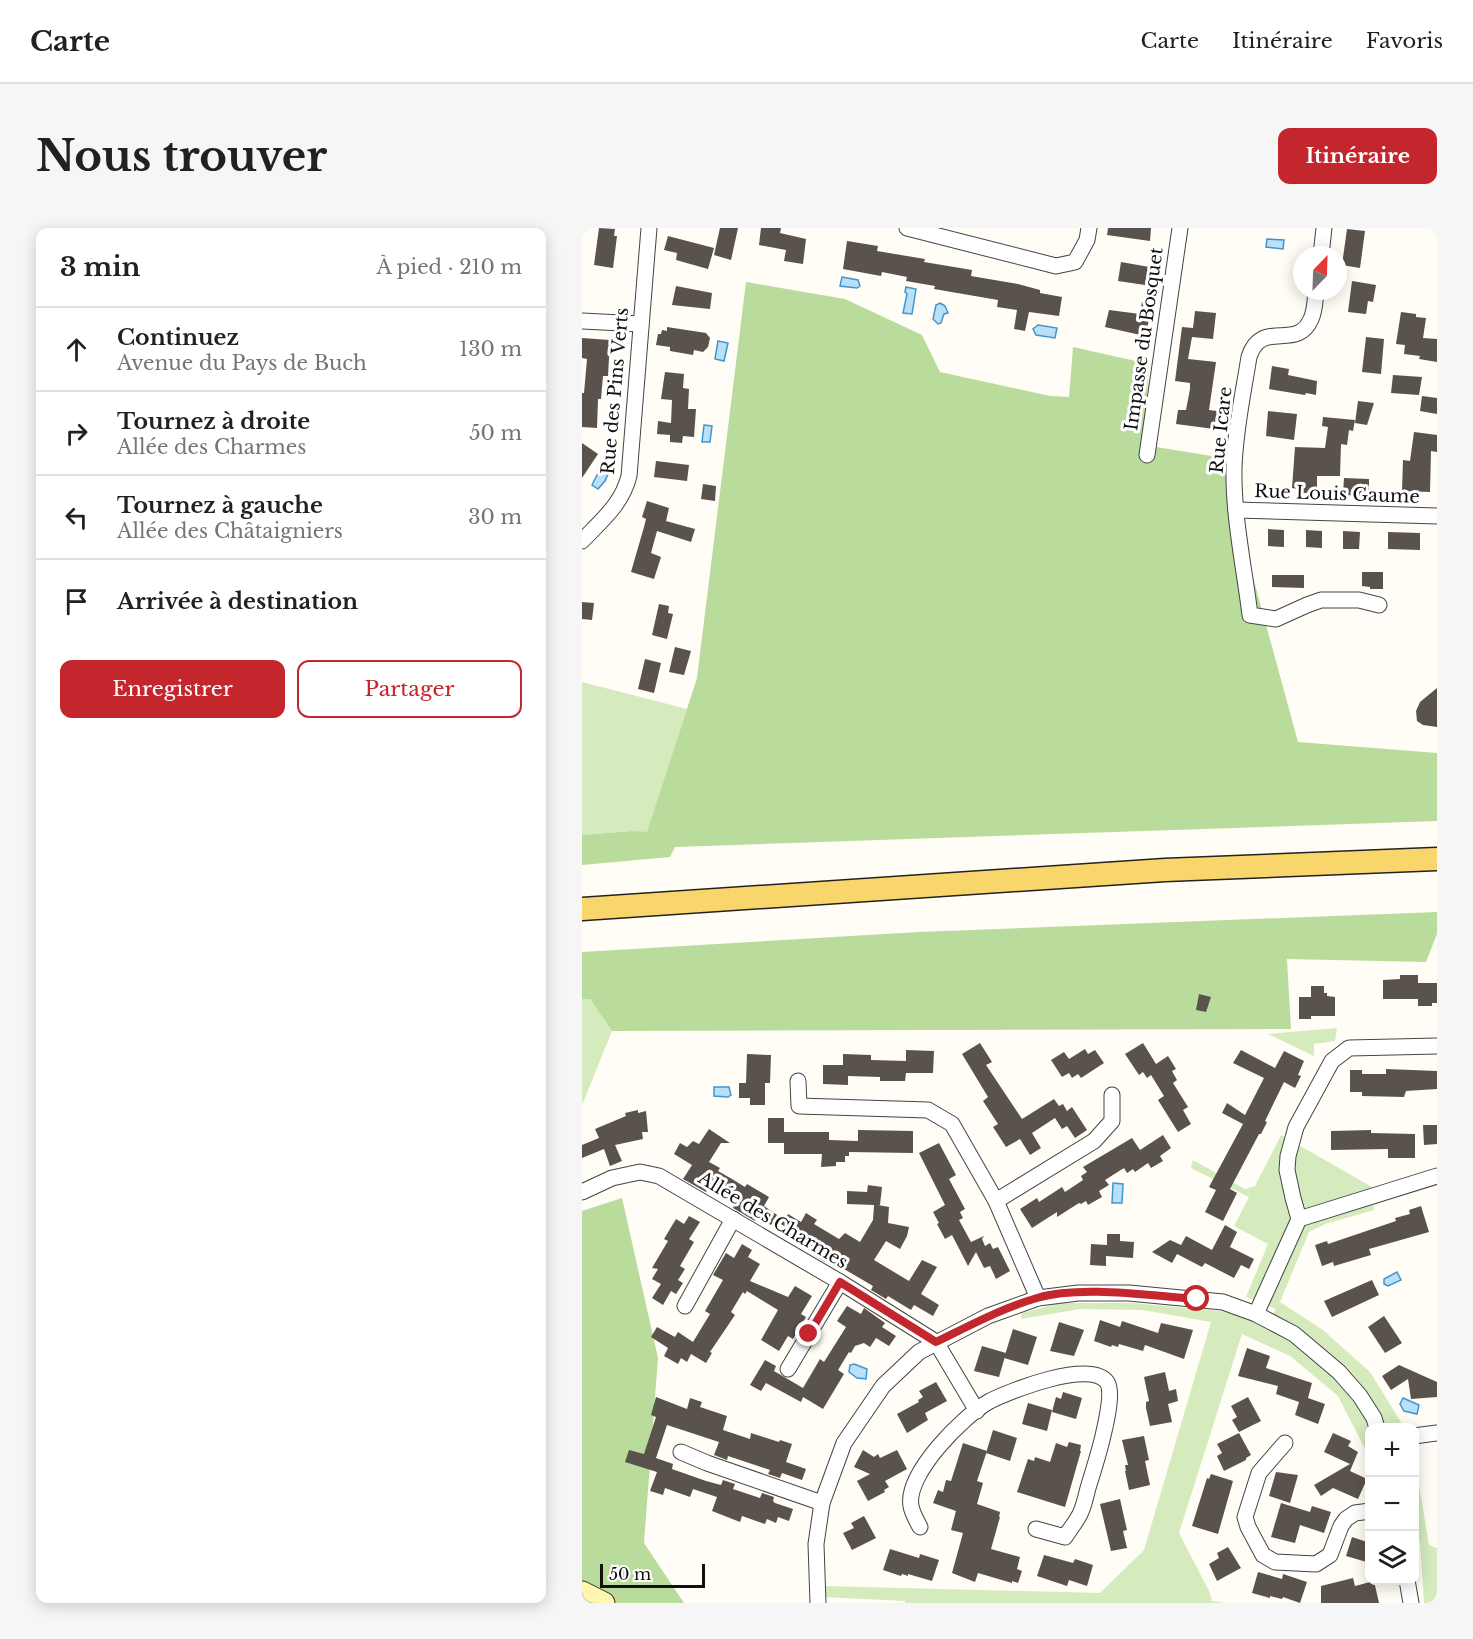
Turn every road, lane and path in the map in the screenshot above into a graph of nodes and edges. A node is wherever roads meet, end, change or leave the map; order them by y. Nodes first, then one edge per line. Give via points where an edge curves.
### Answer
1 (649, 228) edge
2 (907, 228) edge
3 (1089, 228) edge
4 (1180, 228) edge
5 (1324, 228) edge
6 (1322, 246) edge
7 (1315, 300) edge
8 (582, 321) edge
9 (641, 324) junction
10 (1148, 455) dead end
11 (1236, 510) junction
12 (1437, 516) edge
13 (582, 541) edge
14 (1379, 605) dead end
15 (1437, 859) edge
16 (582, 909) edge
17 (1437, 1046) edge
18 (798, 1082) dead end
19 (1112, 1095) dead end
20 (1437, 1176) edge
21 (582, 1192) edge
22 (996, 1201) junction
23 (733, 1219) junction
24 (1299, 1219) junction
25 (840, 1282) junction
26 (1038, 1298) junction
27 (685, 1306) dead end
28 (1256, 1314) junction
29 (936, 1342) junction
30 (788, 1370) dead end
31 (977, 1411) junction
32 (1376, 1423) edge
33 (1437, 1433) edge
34 (1419, 1435) edge
35 (1285, 1443) dead end
36 (681, 1452) dead end
37 (822, 1503) junction
38 (1365, 1512) edge
39 (920, 1527) dead end
40 (1036, 1529) dead end
41 (1408, 1585) edge
42 (582, 1592) edge
43 (604, 1603) edge
44 (818, 1603) edge
45 (1411, 1603) edge

1 - 9 street, Rue des Pins Verts
2 - 3 street via 1056,266 1076,262
4 - 10 street, Impasse du Bosquet
5 - 6 street
7 - 11 street, Rue Icare via 1305,329 1297,334 1265,336 1252,348 1235,446
8 - 9 street
9 - 13 street, Rue des Pins Verts via 626,486 618,502
11 - 12 street, Rue Louis Gaume
11 - 14 street, Rue Icare via 1250,615 1276,619 1321,600 1359,600
15 - 16 main road via 1165,870
17 - 24 street via 1349,1048 1332,1061 1296,1127 1288,1155 1287,1170
18 - 22 street via 799,1106 928,1110 952,1124
19 - 22 street via 1112,1121 1094,1141
20 - 24 street
21 - 23 street, Allée des Charmes via 612,1178 640,1172 659,1176
22 - 26 street
23 - 25 street, Allée des Charmes
23 - 27 street
24 - 28 street
25 - 29 street, Allée des Charmes
25 - 30 street
26 - 28 street via 1129,1293 1222,1302
26 - 29 street via 988,1316
28 - 32 street via 1294,1334 1339,1372 1360,1396
29 - 31 street
29 - 37 street via 919,1352 883,1386 844,1443
31 - 39 street via 963,1420 922,1469 912,1490 911,1506
31 - 40 street via 989,1402 1047,1379 1090,1375 1107,1383 1110,1394 1104,1434 1080,1514 1065,1537
33 - 34 street
35 - 38 street via 1259,1473 1245,1516 1263,1555 1275,1562 1316,1564 1330,1555 1346,1520
36 - 37 street
37 - 44 street via 816,1544
41 - 45 street
42 - 43 main road

